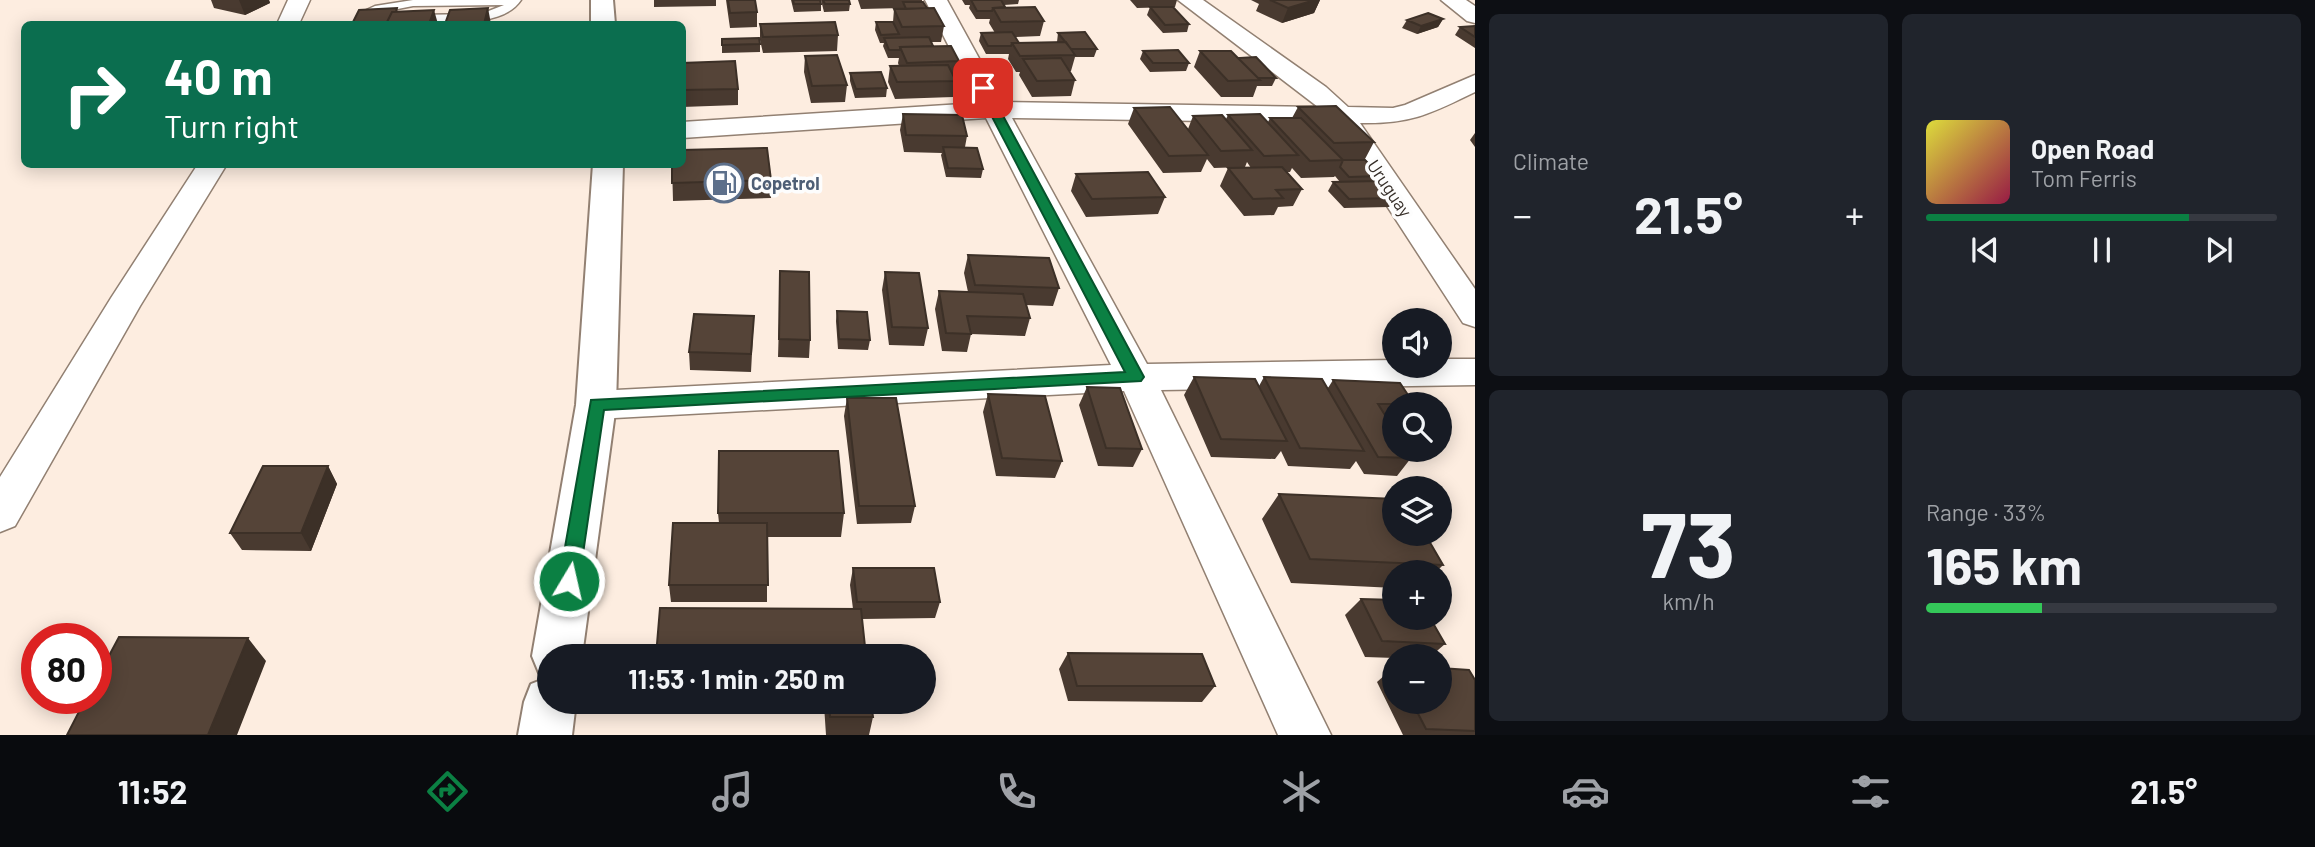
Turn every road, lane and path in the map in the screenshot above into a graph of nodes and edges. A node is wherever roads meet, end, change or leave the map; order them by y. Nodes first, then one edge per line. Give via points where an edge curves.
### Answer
1 (299, 0) edge
2 (602, 0) edge
3 (936, 0) edge
4 (1189, 0) edge
5 (1452, 0) edge
6 (516, 1) edge
7 (495, 14) junction
8 (1475, 16) edge
9 (289, 21) edge
10 (398, 21) edge
11 (422, 21) edge
12 (480, 21) edge
13 (603, 21) edge
14 (1475, 83) edge
15 (995, 110) junction
16 (1340, 114) junction
17 (686, 130) edge
18 (210, 168) edge
19 (608, 168) edge
20 (1475, 315) edge
21 (1475, 373) edge
22 (1136, 377) junction
23 (596, 405) junction
24 (4, 502) edge
25 (559, 644) edge
26 (548, 714) edge
27 (545, 735) edge
28 (1305, 735) edge

1 - 9 street
2 - 13 highway
3 - 15 street
4 - 16 street, Uruguay via 1317,92
5 - 8 street
6 - 7 lane
6 - 10 lane via 393,4 365,13 371,19
7 - 11 lane
7 - 12 lane
14 - 16 street via 1393,116
15 - 16 street
15 - 17 street
15 - 22 street
16 - 20 street, Uruguay
18 - 24 street
19 - 23 highway
21 - 22 street
22 - 23 street
22 - 28 street
23 - 25 highway
26 - 27 highway

